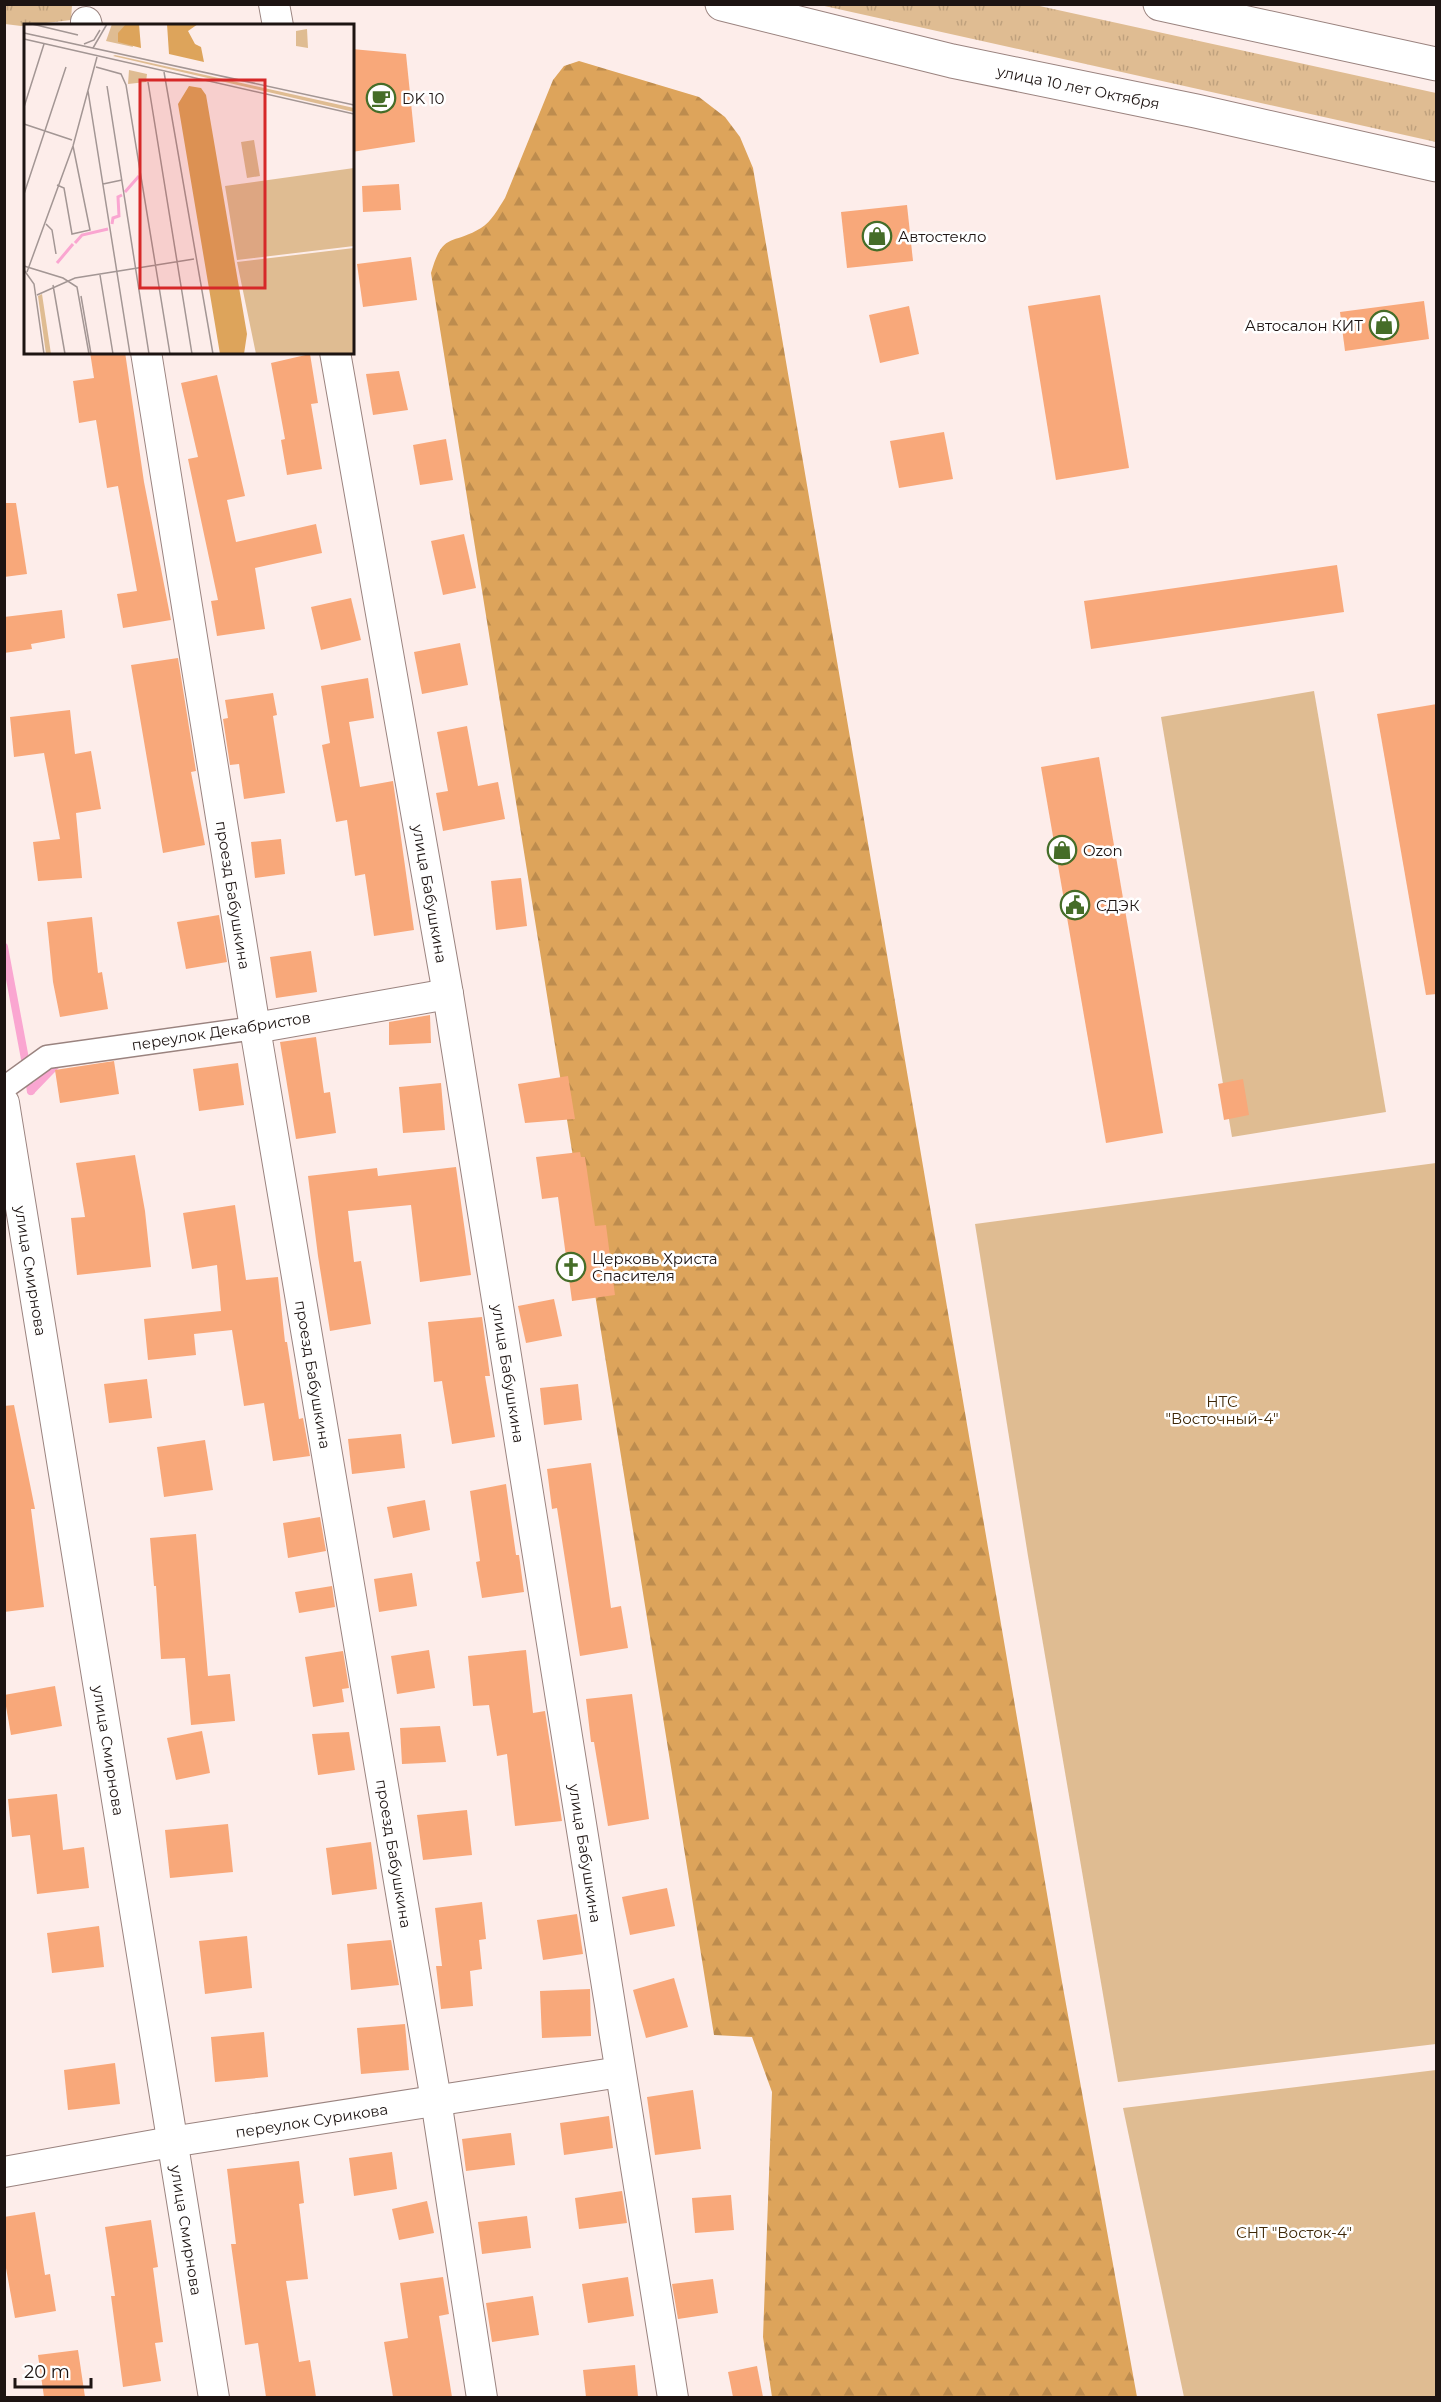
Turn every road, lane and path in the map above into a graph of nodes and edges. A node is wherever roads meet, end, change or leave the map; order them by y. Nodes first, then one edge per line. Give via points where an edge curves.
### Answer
1 (274, 4) edge
2 (722, 4) edge
3 (1160, 4) edge
4 (278, 24) edge
5 (1437, 64) edge
6 (1437, 165) edge
7 (146, 354) edge
8 (335, 354) edge
9 (448, 994) junction
10 (255, 1028) junction
11 (4, 1088) edge
12 (4, 1103) edge
13 (620, 2072) junction
14 (436, 2100) junction
15 (171, 2142) junction
16 (4, 2172) edge
17 (214, 2397) edge
18 (482, 2397) edge
19 (673, 2397) edge

1 - 4 street
2 - 6 main road, улица 10 лет Октября via 952,61
3 - 5 main road
7 - 10 street, проезд Бабушкина
8 - 9 street, улица Бабушкина
9 - 10 street, переулок Декабристов
9 - 13 street, улица Бабушкина
10 - 11 street, переулок Декабристов via 47,1057
10 - 14 street, проезд Бабушкина
12 - 15 street, улица Смирнова
13 - 14 street, переулок Сурикова
13 - 19 street, улица Бабушкина
14 - 15 street, переулок Сурикова
14 - 18 street, проезд Бабушкина
15 - 16 street, переулок Сурикова
15 - 17 street, улица Смирнова

